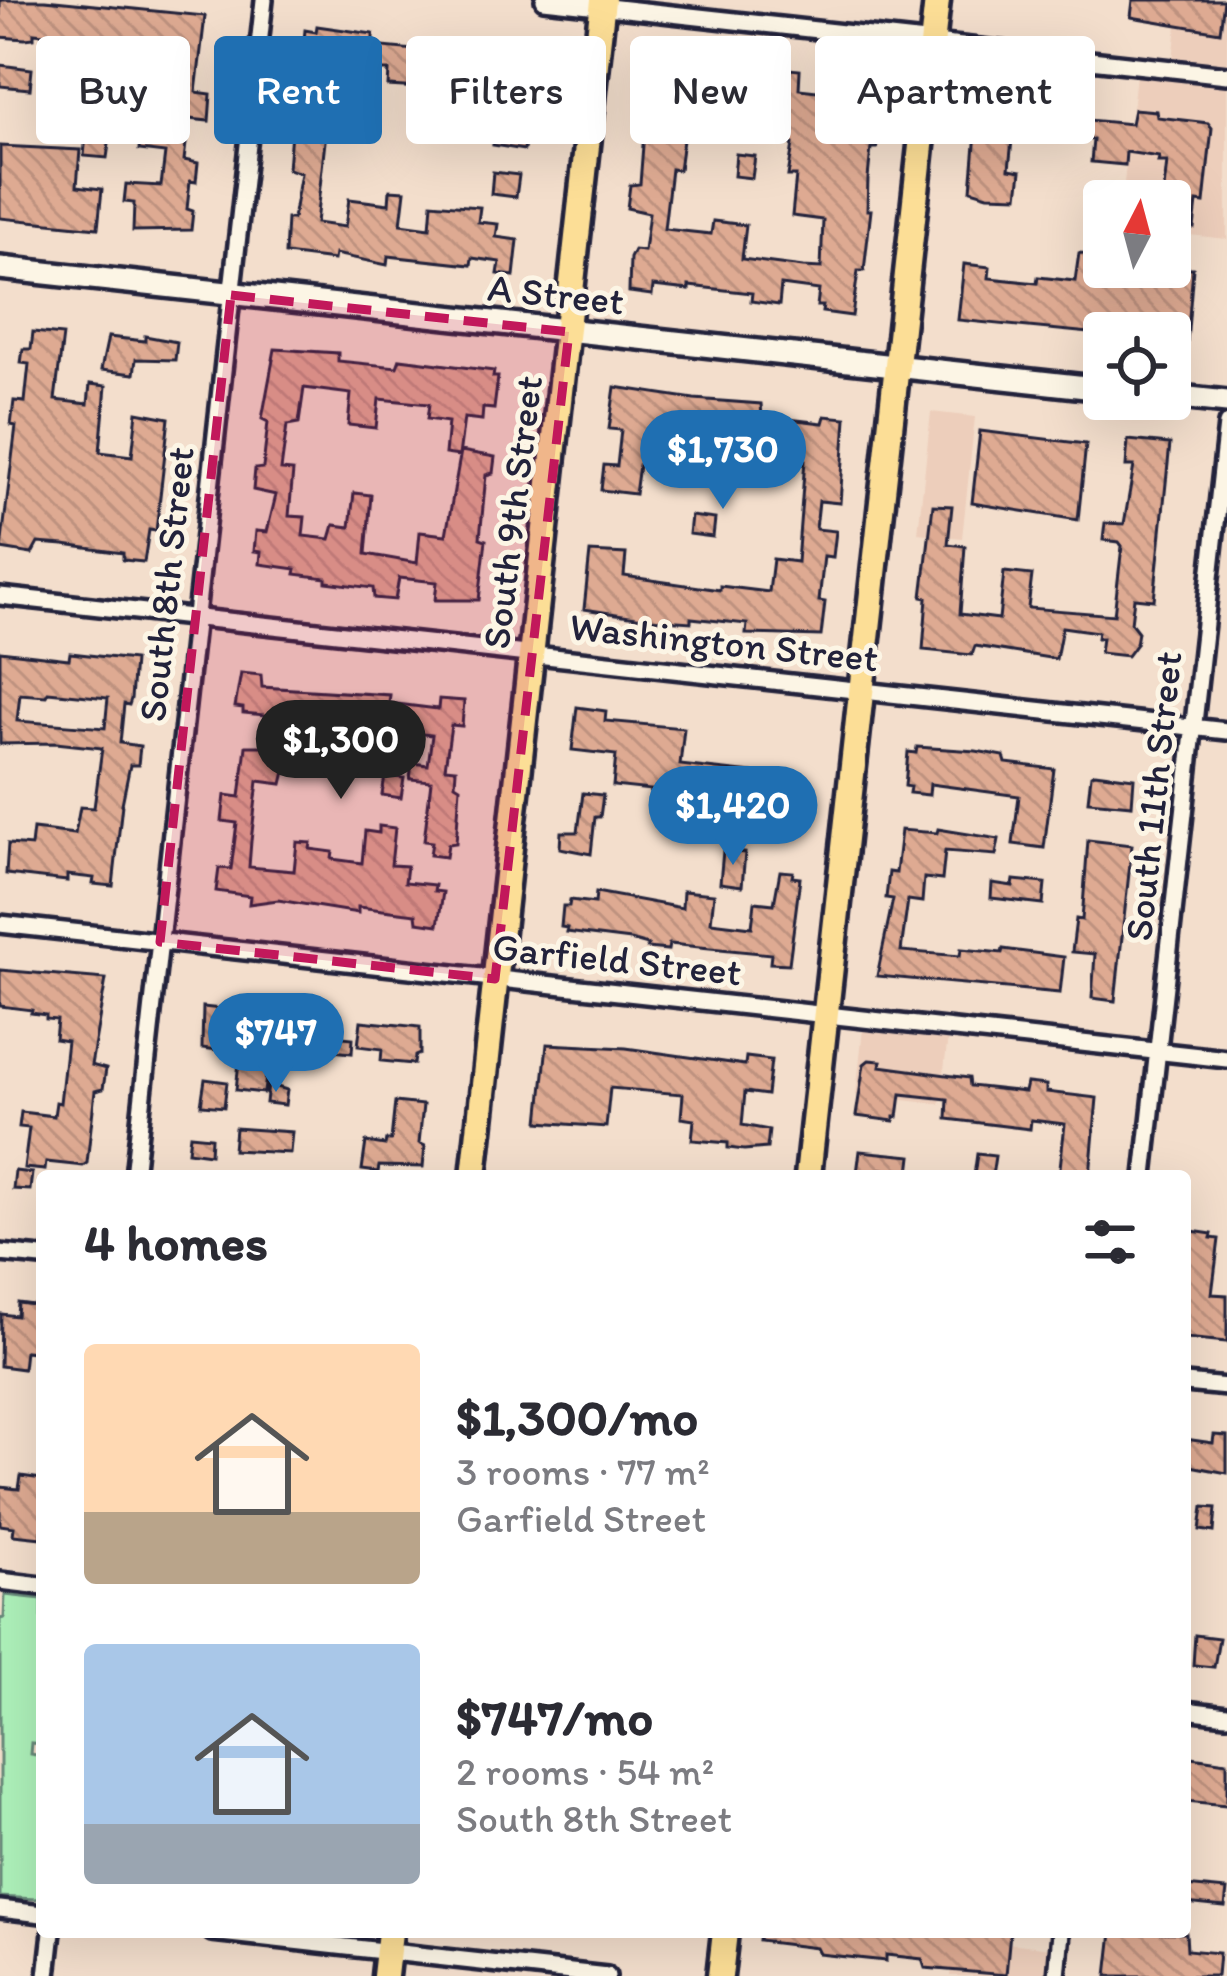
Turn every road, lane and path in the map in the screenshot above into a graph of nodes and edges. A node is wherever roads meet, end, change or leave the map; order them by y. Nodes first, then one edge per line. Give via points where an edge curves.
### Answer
1 (264, 0) edge
2 (544, 0) edge
3 (937, 0) edge
4 (603, 3) edge
5 (889, 36) edge
6 (933, 36) edge
7 (1095, 60) edge
8 (1227, 75) edge
9 (921, 144) edge
10 (0, 268) edge
11 (230, 295) junction
12 (569, 332) junction
13 (897, 367) junction
14 (1083, 387) edge
15 (1191, 398) edge
16 (1227, 402) edge
17 (1227, 424) edge
18 (0, 596) edge
19 (196, 618) junction
20 (531, 655) junction
21 (861, 690) junction
22 (1194, 727) junction
23 (1227, 731) edge
24 (0, 924) edge
25 (160, 942) junction
26 (495, 979) junction
27 (826, 1015) junction
28 (1158, 1051) junction
29 (1227, 1059) edge
30 (135, 1170) edge
31 (475, 1170) edge
32 (809, 1170) edge
33 (1145, 1170) edge
34 (0, 1253) edge
35 (36, 1256) edge
36 (1191, 1384) edge
37 (1227, 1387) edge
38 (0, 1581) edge
39 (36, 1585) edge
40 (1191, 1711) edge
41 (1227, 1715) edge
42 (0, 1909) edge
43 (36, 1913) edge
44 (51, 1938) edge
45 (262, 1938) edge
46 (724, 1938) edge
47 (1060, 1938) edge
48 (388, 1953) edge
49 (47, 1976) edge
50 (608, 1976) edge
51 (720, 1976) edge
52 (1057, 1976) edge

1 - 11 street, South 8th Street
2 - 4 street
3 - 6 main road
4 - 5 street
4 - 12 main road, South 9th Street
7 - 8 street
9 - 13 main road
10 - 11 main road, A Street
11 - 12 main road, A Street
11 - 19 street, South 8th Street
12 - 13 main road, A Street
12 - 20 main road, South 9th Street
13 - 14 main road, A Street
13 - 21 main road
15 - 16 main road
17 - 22 street, South 11th Street
18 - 19 street, Washington Street
19 - 20 street, Washington Street
19 - 25 street, South 8th Street
20 - 21 street, Washington Street
20 - 26 main road, South 9th Street
21 - 22 street, Washington Street
21 - 27 main road
22 - 23 street, Washington Street
22 - 28 street, South 11th Street
24 - 25 street, Garfield Street
25 - 26 street, Garfield Street
25 - 30 street, South 8th Street
26 - 27 street, Garfield Street
26 - 31 main road, South 9th Street
27 - 28 street, Garfield Street
27 - 32 main road
28 - 29 street, Garfield Street
28 - 33 street, South 11th Street
34 - 35 street
36 - 37 street
38 - 39 street
40 - 41 street
42 - 43 street
44 - 49 street
45 - 48 street
46 - 51 main road
47 - 52 street
48 - 50 street

